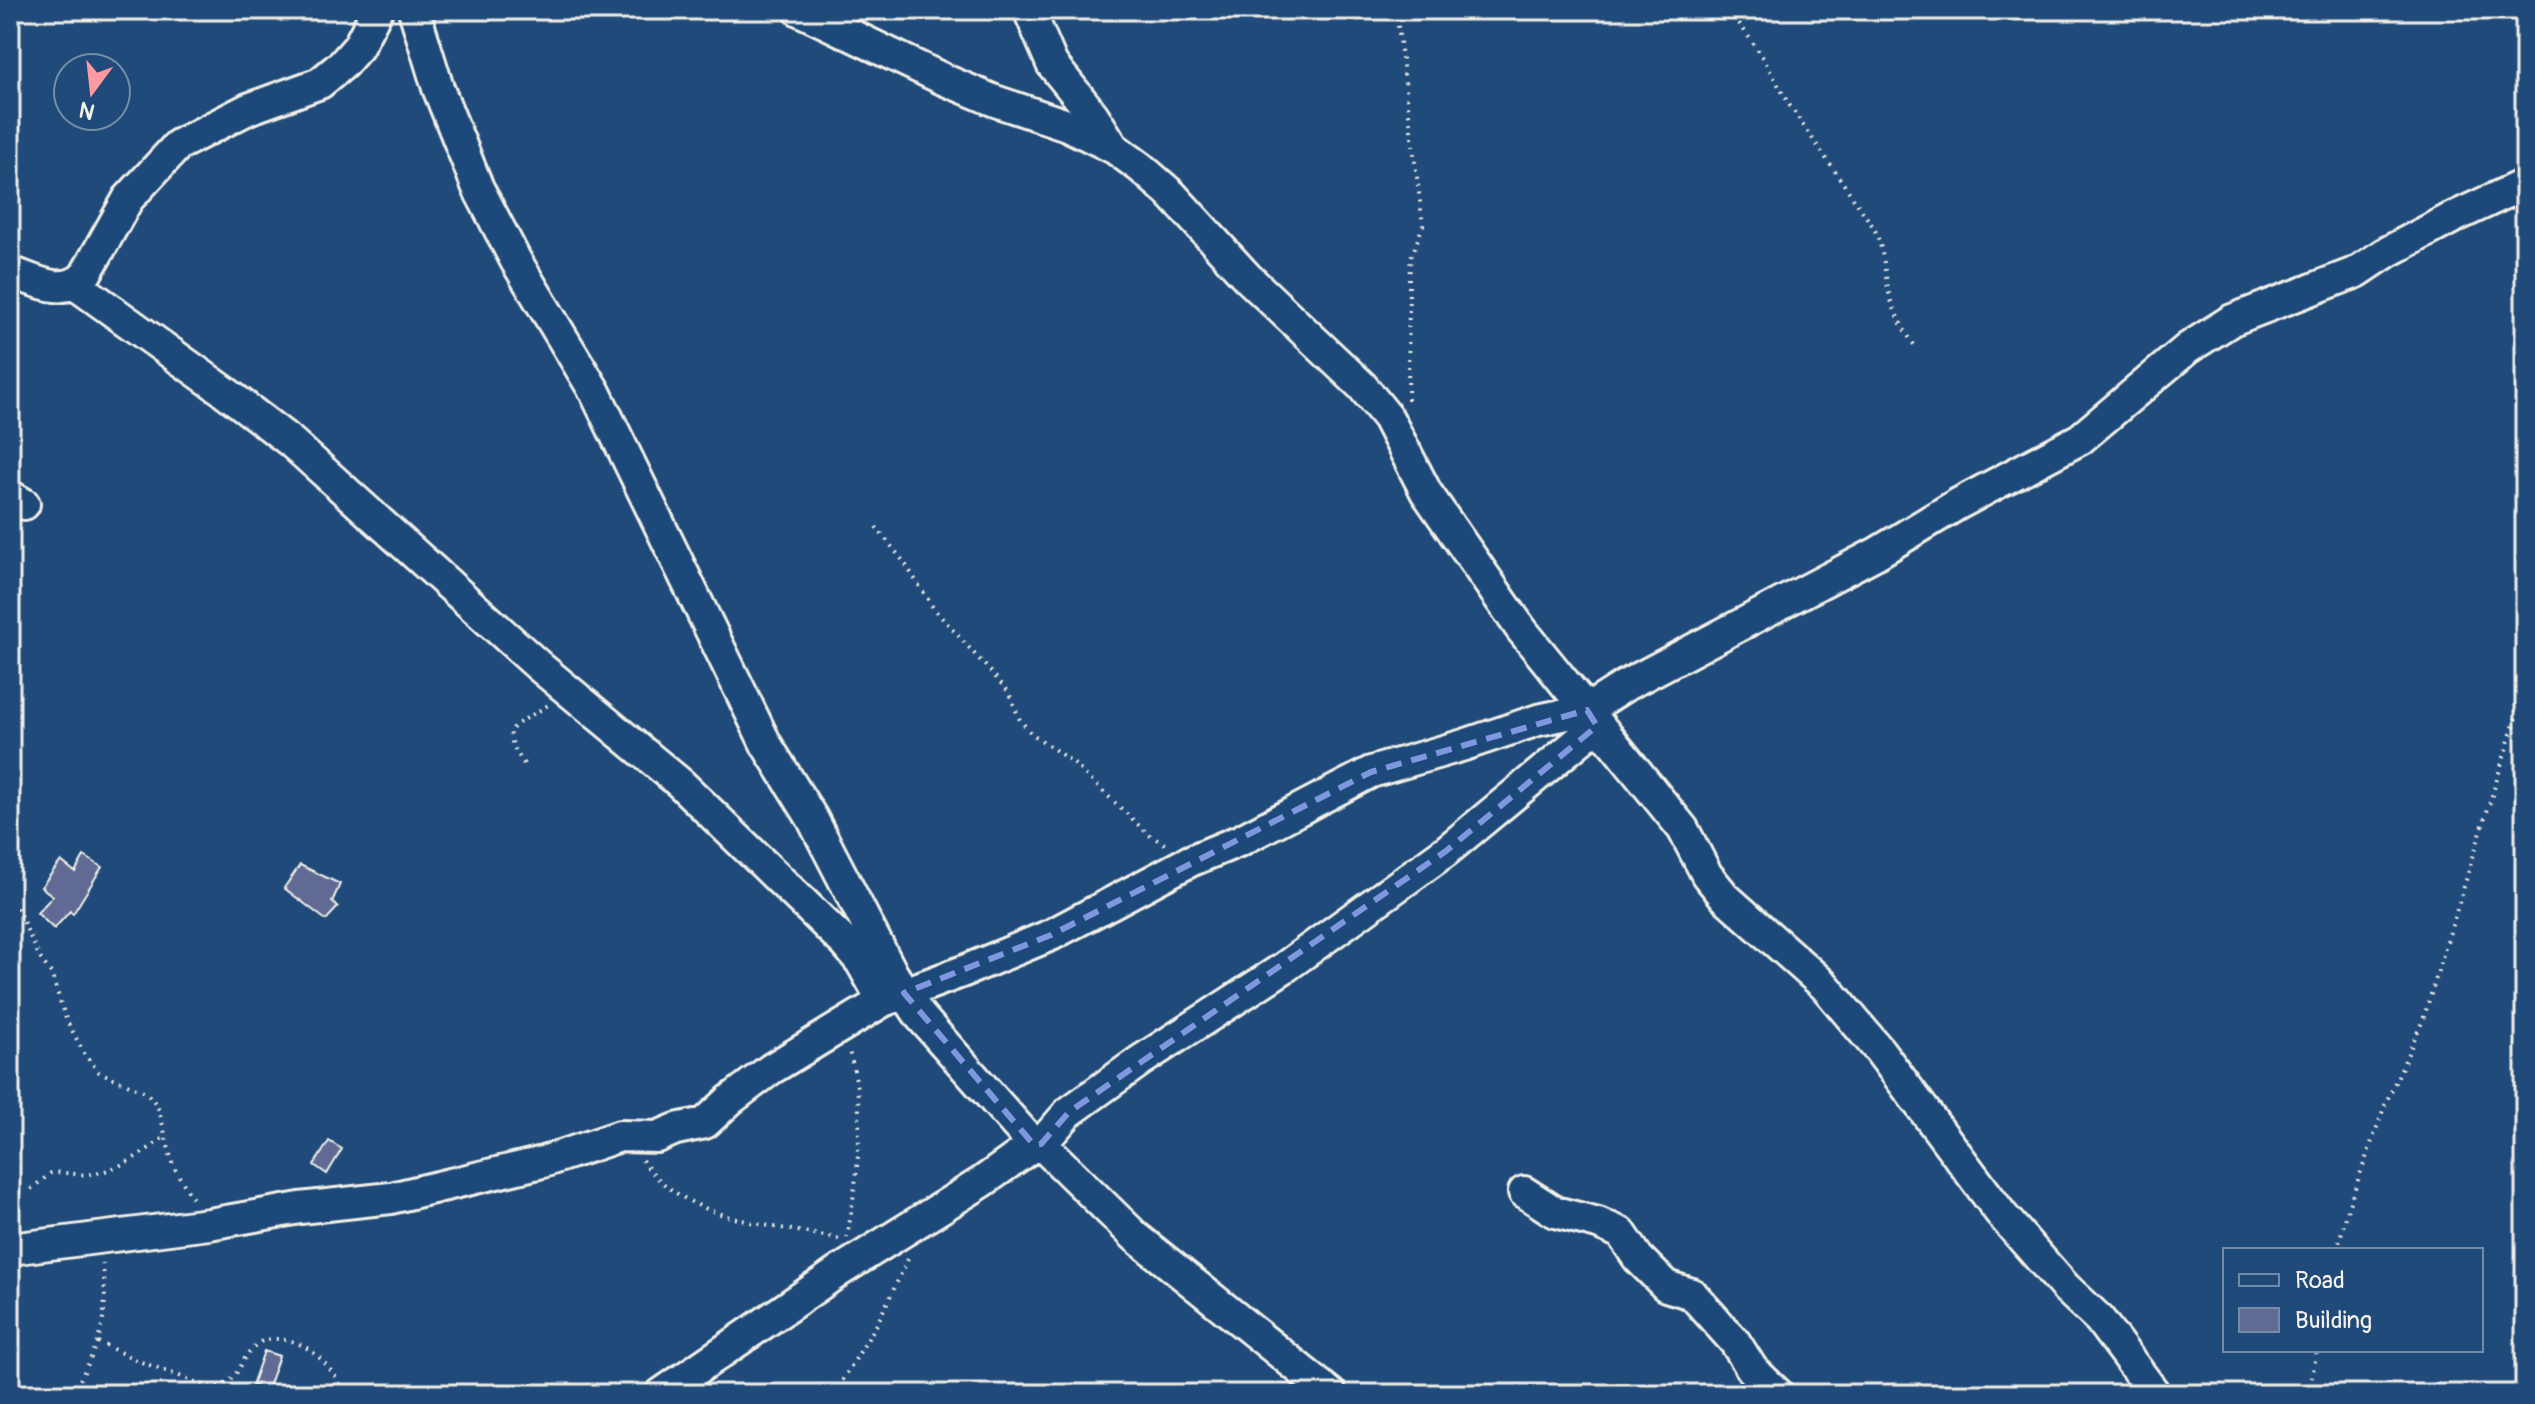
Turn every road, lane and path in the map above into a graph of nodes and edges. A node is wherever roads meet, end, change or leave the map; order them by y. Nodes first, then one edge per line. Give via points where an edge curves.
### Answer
1 (377, 10) edge
2 (414, 10) edge
3 (799, 10) edge
4 (1029, 10) edge
5 (1396, 10) edge
6 (1730, 10) edge
7 (1114, 148) junction
8 (2525, 184) edge
9 (10, 272) edge
10 (75, 284) junction
11 (1917, 349) dead end
12 (1408, 413) dead end
13 (876, 527) dead end
14 (2525, 688) edge
15 (570, 693) junction
16 (1592, 718) junction
17 (524, 764) dead end
18 (1190, 861) junction
19 (10, 893) edge
20 (894, 997) junction
21 (844, 1022) junction
22 (632, 1136) junction
23 (165, 1137) junction
24 (1038, 1144) junction
25 (31, 1189) dead end
26 (1524, 1192) dead end
27 (209, 1224) junction
28 (99, 1237) junction
29 (2338, 1248) edge
30 (10, 1249) edge
31 (909, 1257) dead end
32 (98, 1342) junction
33 (2317, 1352) edge
34 (72, 1394) edge
35 (346, 1394) edge
36 (661, 1394) edge
37 (834, 1394) edge
38 (1331, 1394) edge
39 (1778, 1394) edge
40 (2155, 1394) edge
41 (2309, 1394) edge

1 - 10 street via 358,47 320,83 248,109 178,145 128,199
2 - 20 street via 478,188 595,392 766,744 812,818
3 - 7 street via 945,80
4 - 7 street via 1052,64
5 - 12 path via 1423,225 1409,278
6 - 11 path via 1874,228 1896,315
7 - 16 street via 1171,194 1247,277 1362,386 1388,418 1426,492 1521,629
8 - 16 street via 2357,272 2232,320 2188,348 2080,439 1626,685
9 - 10 street via 54,287
10 - 15 street via 291,442
13 - 18 path via 954,633 1008,691 1031,733 1072,762 1149,835
14 - 29 path via 2423,1020 2385,1105
15 - 17 path via 512,728 510,741
15 - 20 street via 680,783
16 - 18 street via 1538,720 1371,772
16 - 24 street via 1446,851 1285,967 1140,1061 1069,1112
16 - 40 street via 1683,829 1725,897 1825,986 2002,1215 2099,1319
18 - 20 street via 1051,935
19 - 23 path via 85,1055 99,1072 146,1092 159,1110
20 - 21 street
20 - 24 street via 920,1016
21 - 22 street via 749,1085 705,1123 657,1137
21 - 22 path via 859,1112 847,1241 699,1208 643,1162
22 - 27 street via 420,1193
23 - 25 path via 136,1158 101,1172 51,1173
23 - 27 path via 173,1166
24 - 36 street
24 - 38 street via 1136,1237
26 - 39 street via 1555,1212 1621,1233 1666,1286 1692,1294
27 - 28 street
28 - 30 street
28 - 32 path via 106,1286
31 - 37 path via 877,1324
32 - 34 path
32 - 35 path via 212,1388 234,1378 258,1343 286,1339 321,1359
33 - 41 path

